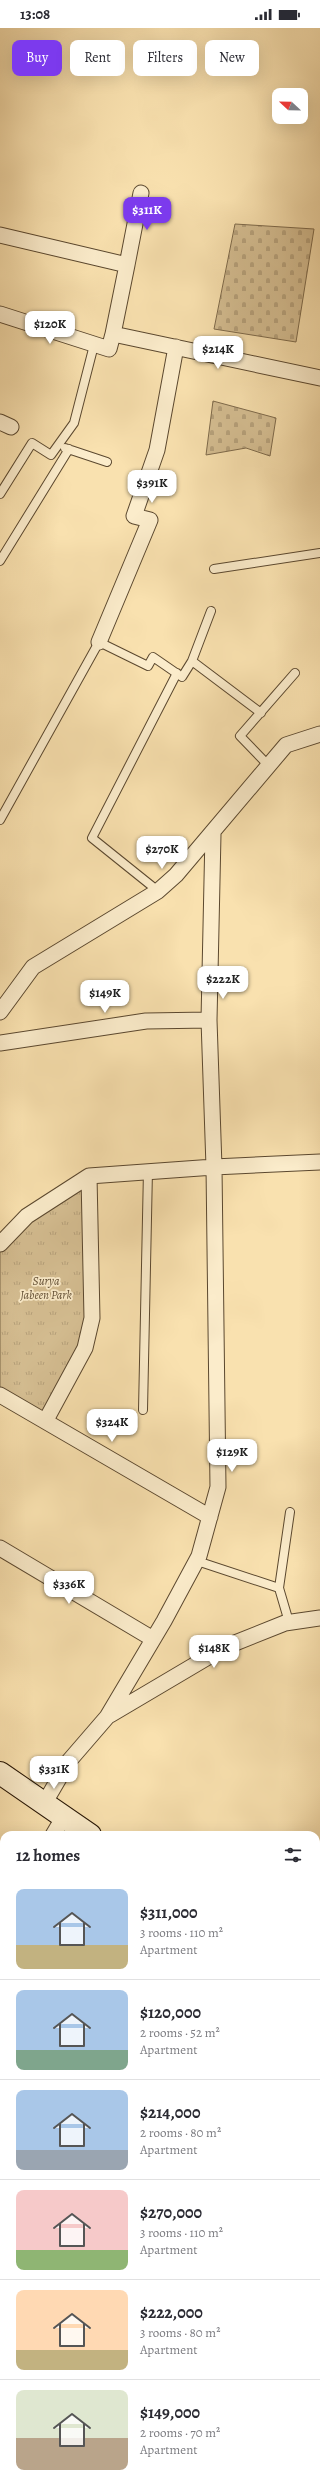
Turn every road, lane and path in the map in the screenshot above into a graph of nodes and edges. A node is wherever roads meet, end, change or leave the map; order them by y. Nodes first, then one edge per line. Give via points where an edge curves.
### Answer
1 (141, 193) dead end
2 (0, 235) edge
3 (128, 265) junction
4 (0, 314) edge
5 (113, 334) junction
6 (94, 345) junction
7 (176, 347) junction
8 (320, 378) edge
9 (58, 446) junction
10 (69, 449) junction
11 (107, 462) dead end
12 (0, 494) edge
13 (320, 553) edge
14 (0, 561) edge
15 (214, 569) dead end
16 (211, 611) dead end
17 (99, 642) junction
18 (192, 661) junction
19 (177, 673) junction
20 (296, 674) dead end
21 (261, 713) junction
22 (320, 734) edge
23 (268, 765) junction
24 (0, 820) edge
25 (213, 834) junction
26 (158, 891) junction
27 (0, 1012) edge
28 (210, 1020) junction
29 (0, 1043) edge
30 (320, 1162) edge
31 (214, 1167) junction
32 (148, 1170) junction
33 (89, 1176) junction
34 (0, 1244) edge
35 (0, 1395) edge
36 (143, 1410) dead end
37 (46, 1420) junction
38 (290, 1512) dead end
39 (210, 1517) junction
40 (0, 1548) edge
41 (197, 1561) junction
42 (279, 1588) junction
43 (320, 1618) edge
44 (289, 1622) junction
45 (153, 1639) junction
46 (107, 1717) junction
47 (0, 1773) edge
48 (44, 1804) junction
49 (58, 1826) edge
50 (76, 1831) edge

1 - 3 street
2 - 3 street
3 - 5 street
4 - 6 street
5 - 6 street via 108,349
5 - 7 street
6 - 9 lane via 74,423
7 - 8 street
7 - 17 street via 157,450 134,516 150,520
9 - 10 lane
9 - 12 lane via 51,455 32,443
10 - 11 lane
10 - 14 lane
13 - 15 lane
16 - 18 lane
17 - 19 lane via 148,666 153,657
17 - 24 lane
18 - 19 lane via 182,677
18 - 21 lane
19 - 26 lane via 92,838
20 - 21 lane
21 - 23 lane via 240,736
22 - 23 street via 286,744
23 - 25 street
25 - 26 street
25 - 28 street
26 - 27 street via 33,967
28 - 29 street via 146,1021
28 - 31 street
30 - 31 street
31 - 32 street
31 - 39 street via 218,1487
32 - 33 street
32 - 36 lane
33 - 34 street via 27,1216
33 - 37 street via 92,1318 85,1348
35 - 37 street
37 - 39 street
38 - 42 lane
39 - 41 street
40 - 45 street
41 - 42 lane
41 - 45 street
42 - 44 lane
43 - 44 street
44 - 46 street via 225,1647
45 - 46 street
46 - 48 street via 69,1761
47 - 48 main road
48 - 49 main road
49 - 50 main road

